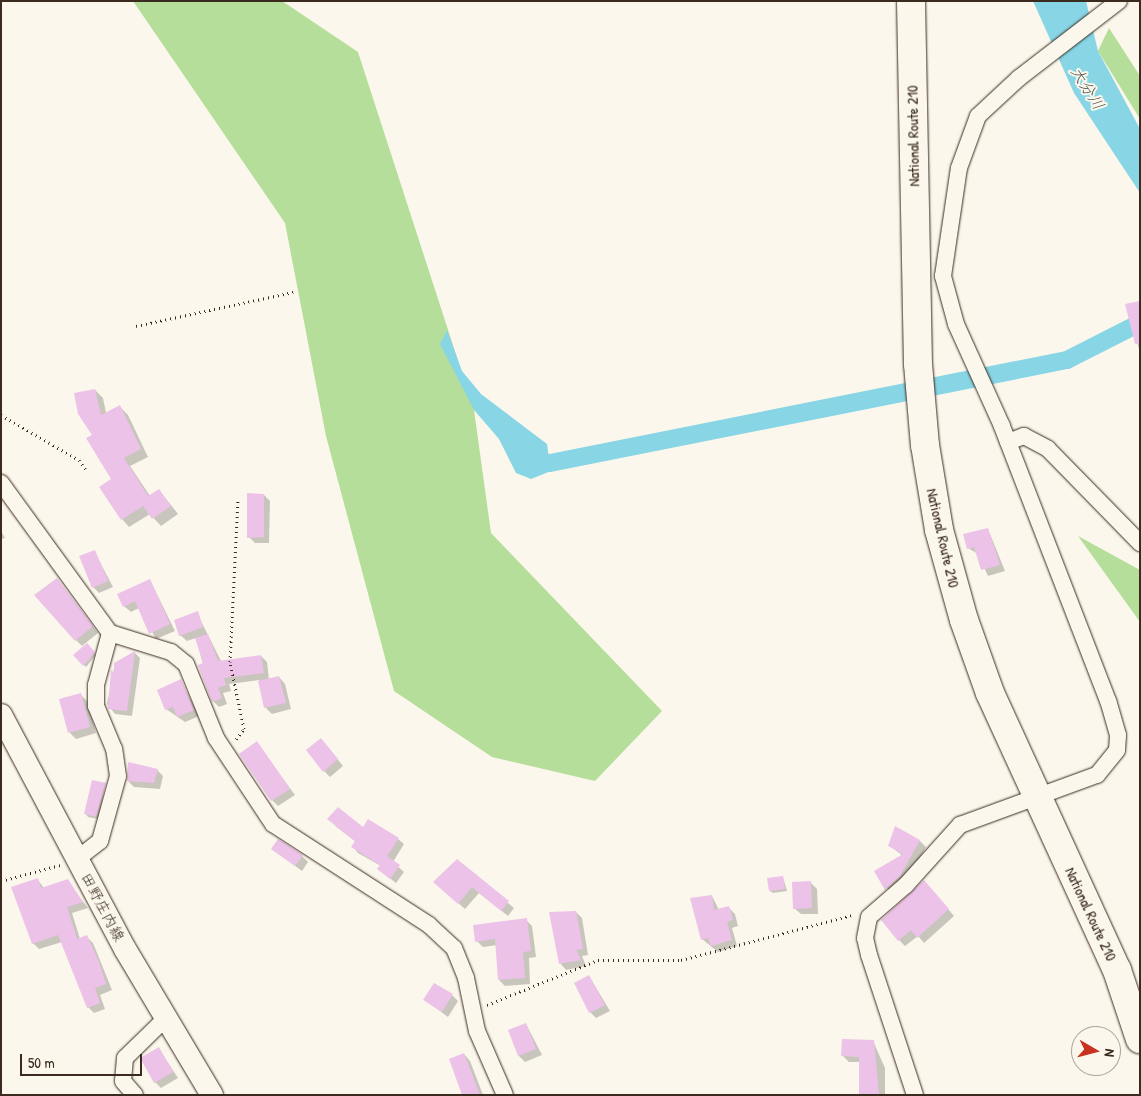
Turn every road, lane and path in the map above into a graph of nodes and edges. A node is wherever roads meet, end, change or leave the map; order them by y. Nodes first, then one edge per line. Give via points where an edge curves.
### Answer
1 (911, 1) edge
2 (1119, 1) edge
3 (293, 292) dead end
4 (136, 326) dead end
5 (1, 415) edge
6 (1008, 442) junction
7 (86, 470) dead end
8 (1, 483) edge
9 (238, 500) dead end
10 (1140, 543) edge
11 (110, 632) junction
12 (1, 715) edge
13 (226, 754) junction
14 (1037, 796) junction
15 (77, 858) junction
16 (1, 881) edge
17 (869, 917) junction
18 (474, 1009) junction
19 (165, 1018) junction
20 (1140, 1039) edge
21 (135, 1095) edge
22 (212, 1095) edge
23 (505, 1095) edge
24 (915, 1095) edge

1 - 14 highway, National Route 210 via 918,364 921,416 937,521 964,620
2 - 6 street via 990,102 973,124 957,180 943,276 956,324
3 - 4 path
5 - 7 path via 79,460
6 - 10 street via 1024,436 1048,449
6 - 14 street via 1118,735 1117,750 1106,770
8 - 11 street
9 - 13 path via 230,662 244,729
11 - 13 street via 171,652 186,664
11 - 15 street via 96,686 96,706 114,749 118,776 100,841
12 - 15 main road, 田野庄内線
13 - 18 street via 273,824 429,925 454,948
14 - 17 street via 960,825 906,885
14 - 20 highway, National Route 210 via 1117,970
15 - 16 path
15 - 19 main road, 田野庄内線
17 - 18 path via 847,914 681,960 598,960 519,996
17 - 24 street via 865,938 868,955
18 - 23 street via 480,1039
19 - 21 street via 125,1058 124,1080
19 - 22 main road, 田野庄内線

